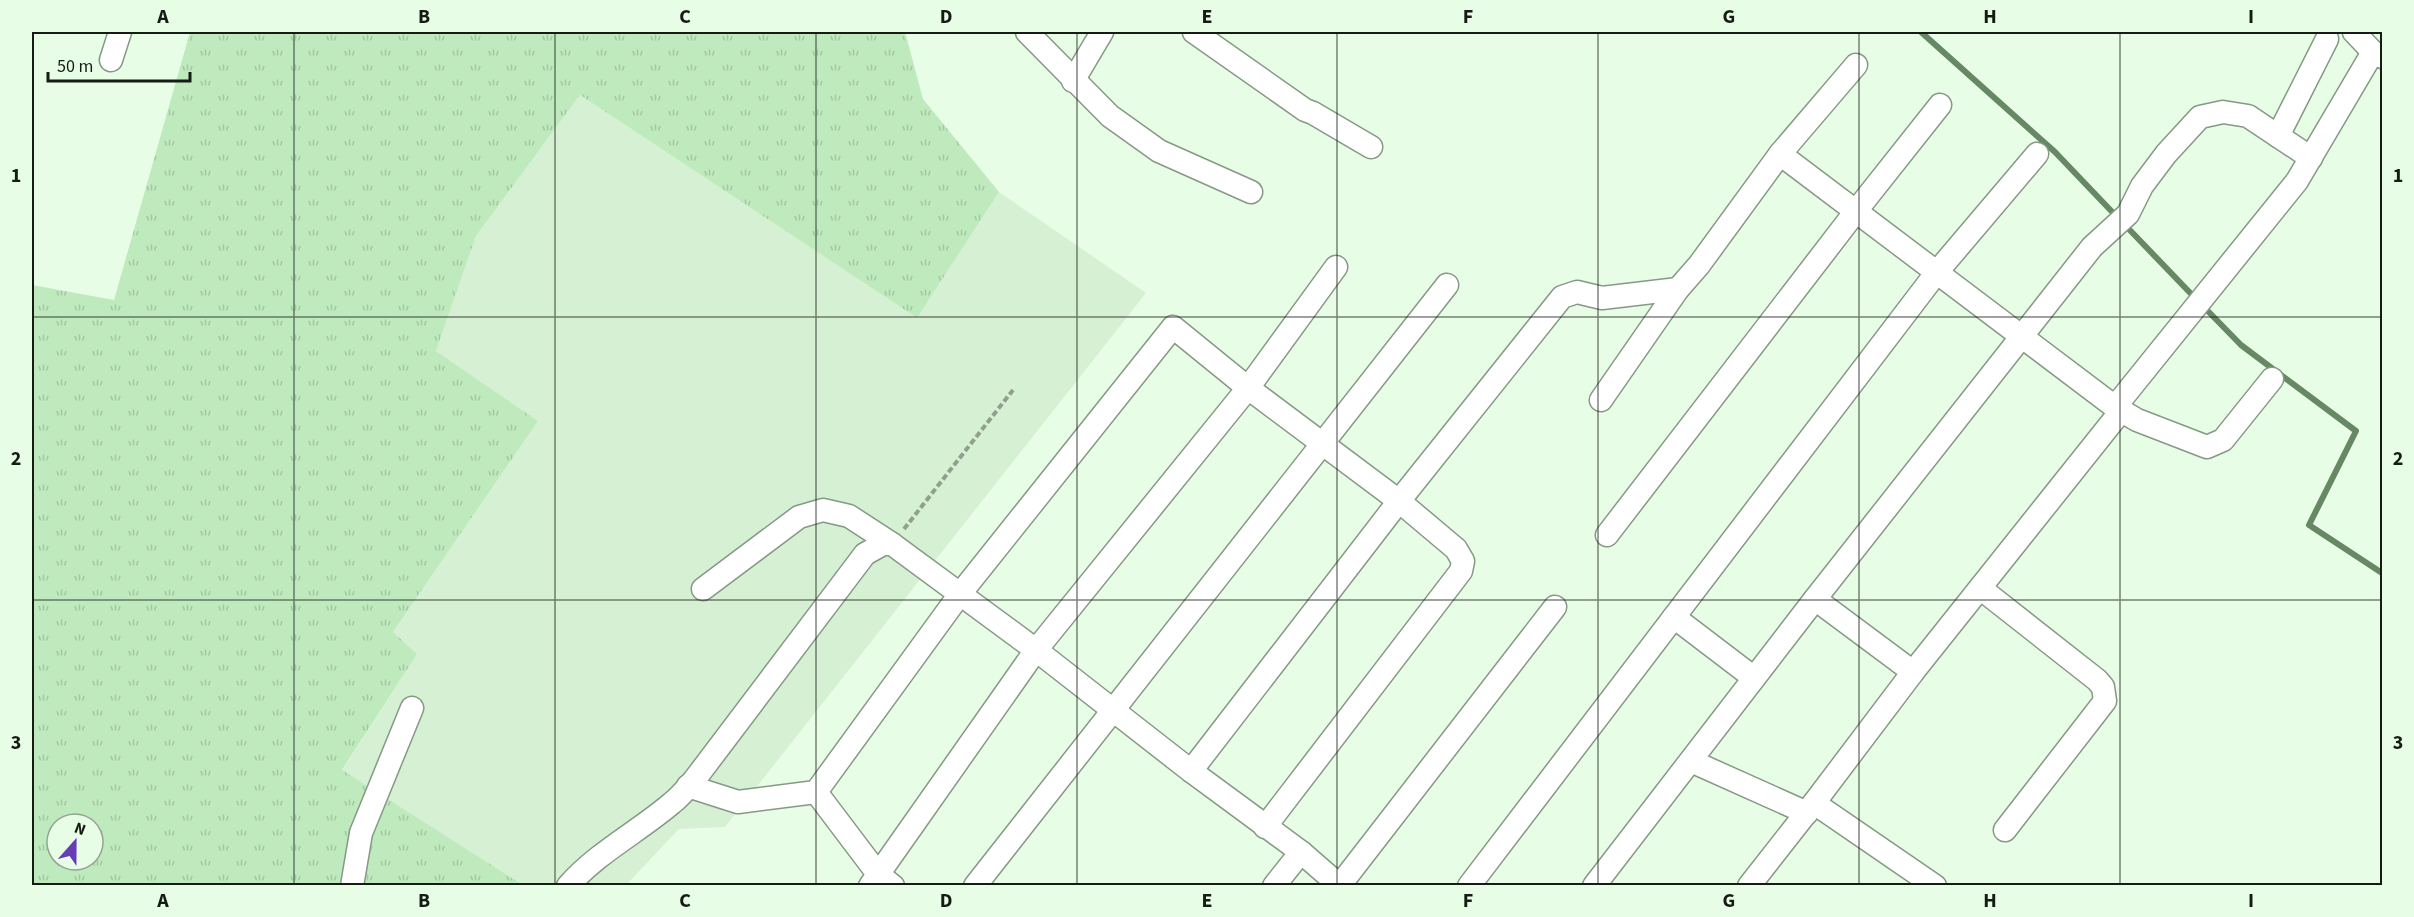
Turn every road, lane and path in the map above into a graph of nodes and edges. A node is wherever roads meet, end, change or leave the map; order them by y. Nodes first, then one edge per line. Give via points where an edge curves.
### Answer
1 (120, 32) edge
2 (1027, 32) edge
3 (1102, 32) edge
4 (1194, 32) edge
5 (2354, 32) edge
6 (2327, 39) dead end
7 (2378, 55) edge
8 (111, 60) dead end
9 (1856, 65) dead end
10 (1073, 81) junction
11 (1940, 105) dead end
12 (2278, 136) junction
13 (1371, 147) dead end
14 (1780, 154) junction
15 (2037, 154) dead end
16 (2311, 158) junction
17 (1251, 192) dead end
18 (1856, 211) junction
19 (1336, 267) dead end
20 (1937, 272) junction
21 (1447, 285) dead end
22 (1678, 289) junction
23 (2022, 336) junction
24 (2272, 379) dead end
25 (1248, 388) junction
26 (1013, 390) dead end
27 (1601, 400) dead end
28 (2118, 409) junction
29 (1323, 445) junction
30 (1399, 501) junction
31 (1607, 535) dead end
32 (892, 544) junction
33 (1980, 588) junction
34 (703, 589) dead end
35 (960, 594) junction
36 (1815, 599) junction
37 (1555, 607) dead end
38 (1674, 617) junction
39 (1036, 650) junction
40 (1913, 672) junction
41 (1754, 678) junction
42 (412, 708) dead end
43 (1112, 710) junction
44 (1691, 760) junction
45 (1191, 771) junction
46 (688, 786) junction
47 (816, 792) junction
48 (1811, 808) junction
49 (1266, 827) junction
50 (2005, 830) dead end
51 (1301, 852) junction
52 (880, 882) edge
53 (352, 885) edge
54 (568, 885) edge
55 (975, 885) edge
56 (1274, 885) edge
57 (1340, 885) edge
58 (1469, 885) edge
59 (1594, 885) edge
60 (1749, 885) edge
61 (1935, 885) edge

1 - 8 street
2 - 10 street
3 - 10 street
4 - 13 street via 1305,110
5 - 7 street
6 - 12 street
7 - 16 street
9 - 14 street
10 - 17 street via 1110,116 1160,151
11 - 18 street
12 - 16 street
12 - 23 street via 2248,116 2223,112 2200,117 2160,162 2122,219 2092,247
14 - 18 street
14 - 22 street via 1700,265
15 - 20 street
16 - 28 street
18 - 20 street
18 - 31 street
19 - 25 street
20 - 23 street
20 - 38 street
21 - 29 street
22 - 27 street
22 - 30 street via 1602,298 1577,292 1562,297
23 - 28 street
23 - 36 street
24 - 28 street via 2223,440 2207,447
25 - 29 street
25 - 35 street via 1173,327
25 - 39 street
26 - 32 path
28 - 33 street
29 - 30 street
29 - 43 street
30 - 45 street
30 - 49 street via 1456,549 1463,561 1461,571
32 - 34 street via 849,516 823,510 799,517
32 - 35 street
32 - 46 street via 883,544 865,554
33 - 40 street
33 - 50 street via 2097,680 2103,687 2105,701
35 - 39 street
35 - 47 street
36 - 40 street
36 - 41 street
37 - 57 street
38 - 41 street
38 - 58 street
39 - 43 street
39 - 52 street
40 - 48 street
41 - 44 street
42 - 53 street via 362,833
43 - 45 street
43 - 55 street
44 - 48 street
44 - 59 street
45 - 49 street
46 - 47 street via 738,802
46 - 54 street via 675,801
47 - 52 street
48 - 60 street
48 - 61 street
49 - 51 street
51 - 56 street
51 - 57 street

